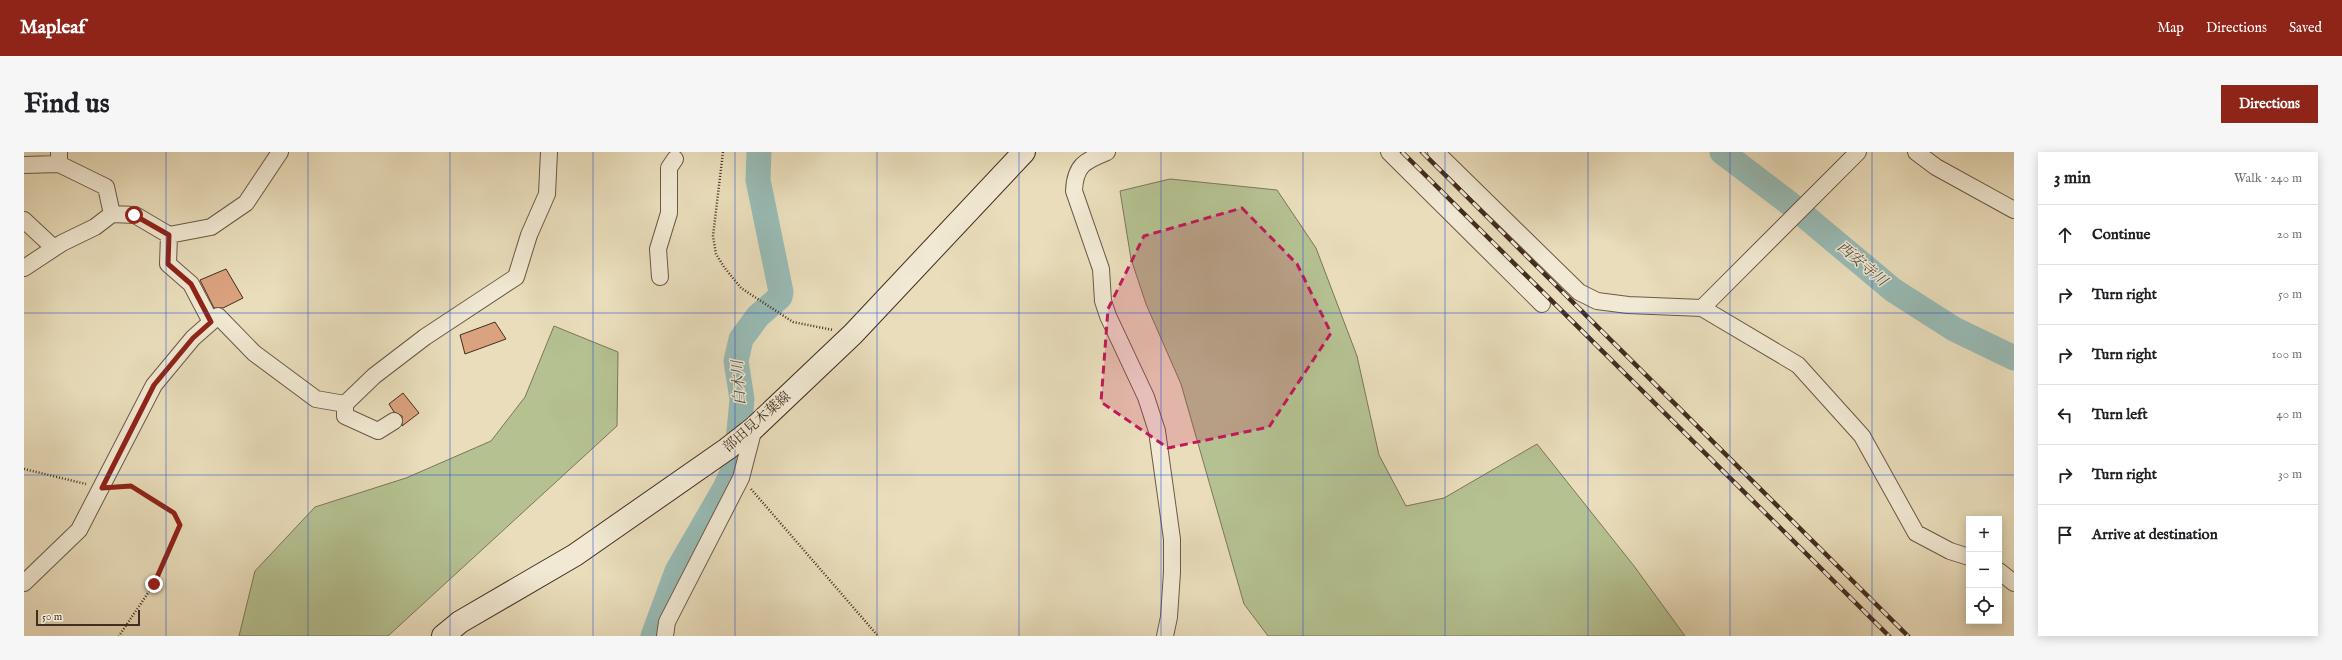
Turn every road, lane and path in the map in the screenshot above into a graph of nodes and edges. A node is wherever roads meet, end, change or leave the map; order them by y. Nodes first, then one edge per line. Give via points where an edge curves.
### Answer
1 (280, 152) edge
2 (550, 152) edge
3 (723, 152) edge
4 (1024, 152) edge
5 (1107, 152) edge
6 (1389, 152) edge
7 (1436, 152) edge
8 (1858, 152) edge
9 (1916, 152) edge
10 (677, 154) edge
11 (59, 158) edge
12 (24, 165) edge
13 (2014, 210) edge
14 (112, 214) junction
15 (24, 220) edge
16 (169, 235) junction
17 (54, 248) junction
18 (24, 268) edge
19 (660, 277) dead end
20 (1542, 304) dead end
21 (1702, 308) junction
22 (211, 322) junction
23 (853, 334) junction
24 (345, 404) junction
25 (394, 421) dead end
26 (750, 431) junction
27 (24, 469) edge
28 (741, 478) junction
29 (102, 488) junction
30 (1966, 556) edge
31 (2002, 573) edge
32 (24, 583) edge
33 (2014, 583) edge
34 (119, 636) edge
35 (444, 636) edge
36 (665, 636) edge
37 (878, 636) edge
38 (1165, 636) edge

1 - 16 street via 246,202 211,227
2 - 24 street via 547,194 529,235 516,277 425,337 374,376
3 - 23 path via 713,236 716,254 724,267 741,288 793,322
4 - 23 main road, 部田見木葉線
5 - 38 street via 1088,160 1078,168 1074,178 1074,191 1101,269 1103,300 1108,316 1146,397 1156,431 1172,540 1169,617
6 - 20 street
7 - 21 street via 1579,292 1597,302
8 - 21 street
9 - 13 street via 1936,167
10 - 19 street via 669,168 670,213 658,249
11 - 12 street
11 - 14 street via 106,187
14 - 16 street via 134,215
14 - 17 street via 95,227
15 - 17 street
16 - 22 street via 168,264 191,284
17 - 18 street
21 - 30 street via 1804,370 1862,436 1916,533 1950,551
22 - 24 street via 218,316 254,353 316,399
22 - 29 street via 193,338 154,385
23 - 26 main road, 部田見木葉線
24 - 25 street via 345,416 378,431
26 - 28 street
26 - 35 main road, 部田見木葉線 via 575,555 460,622
27 - 29 path
28 - 36 street via 667,622
28 - 37 path
29 - 32 street via 79,530
29 - 34 path via 131,486 174,513 180,525 154,584
31 - 33 street

